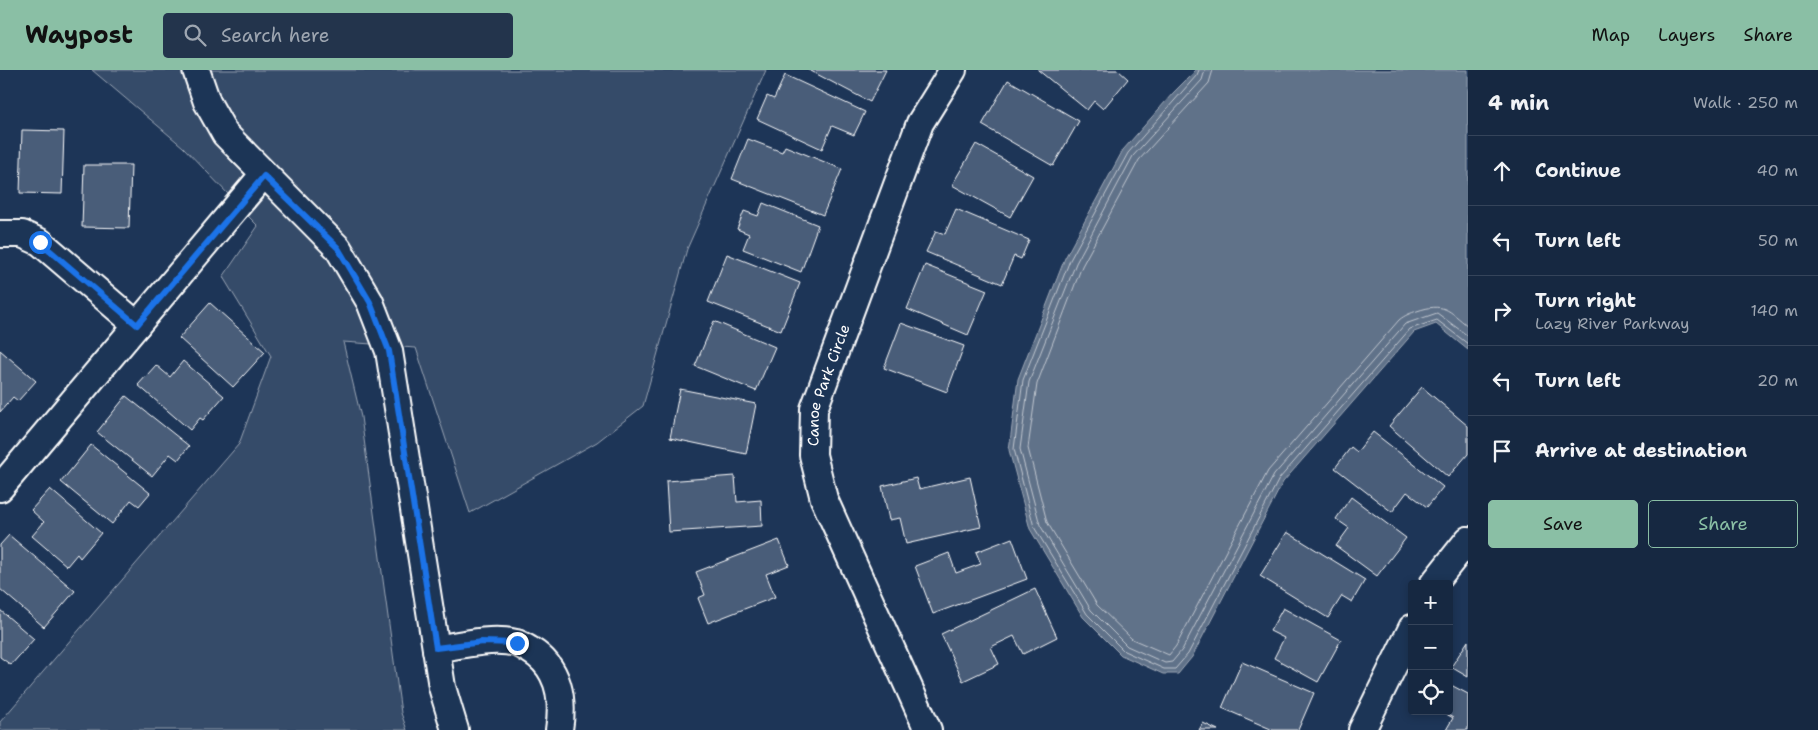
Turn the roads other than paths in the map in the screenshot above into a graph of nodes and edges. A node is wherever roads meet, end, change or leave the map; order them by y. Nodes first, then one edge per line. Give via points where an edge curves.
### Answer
1 (196, 70) edge
2 (953, 70) edge
3 (264, 176) junction
4 (0, 234) edge
5 (137, 325) junction
6 (0, 488) edge
7 (1468, 540) edge
8 (1436, 580) edge
9 (1408, 636) edge
10 (436, 648) junction
11 (455, 730) edge
12 (559, 730) edge
13 (928, 730) edge
14 (1362, 730) edge

1 - 3 street via 206,102 224,134
2 - 13 street, Canoe Park Circle via 920,123 814,409 813,454 824,499
3 - 5 street
3 - 10 street via 338,248 370,302 389,351
4 - 5 street via 22,234 40,242
5 - 6 street
7 - 8 street
9 - 14 street
10 - 11 street via 442,687
10 - 12 street via 482,642 517,643 542,657 556,676 561,717

